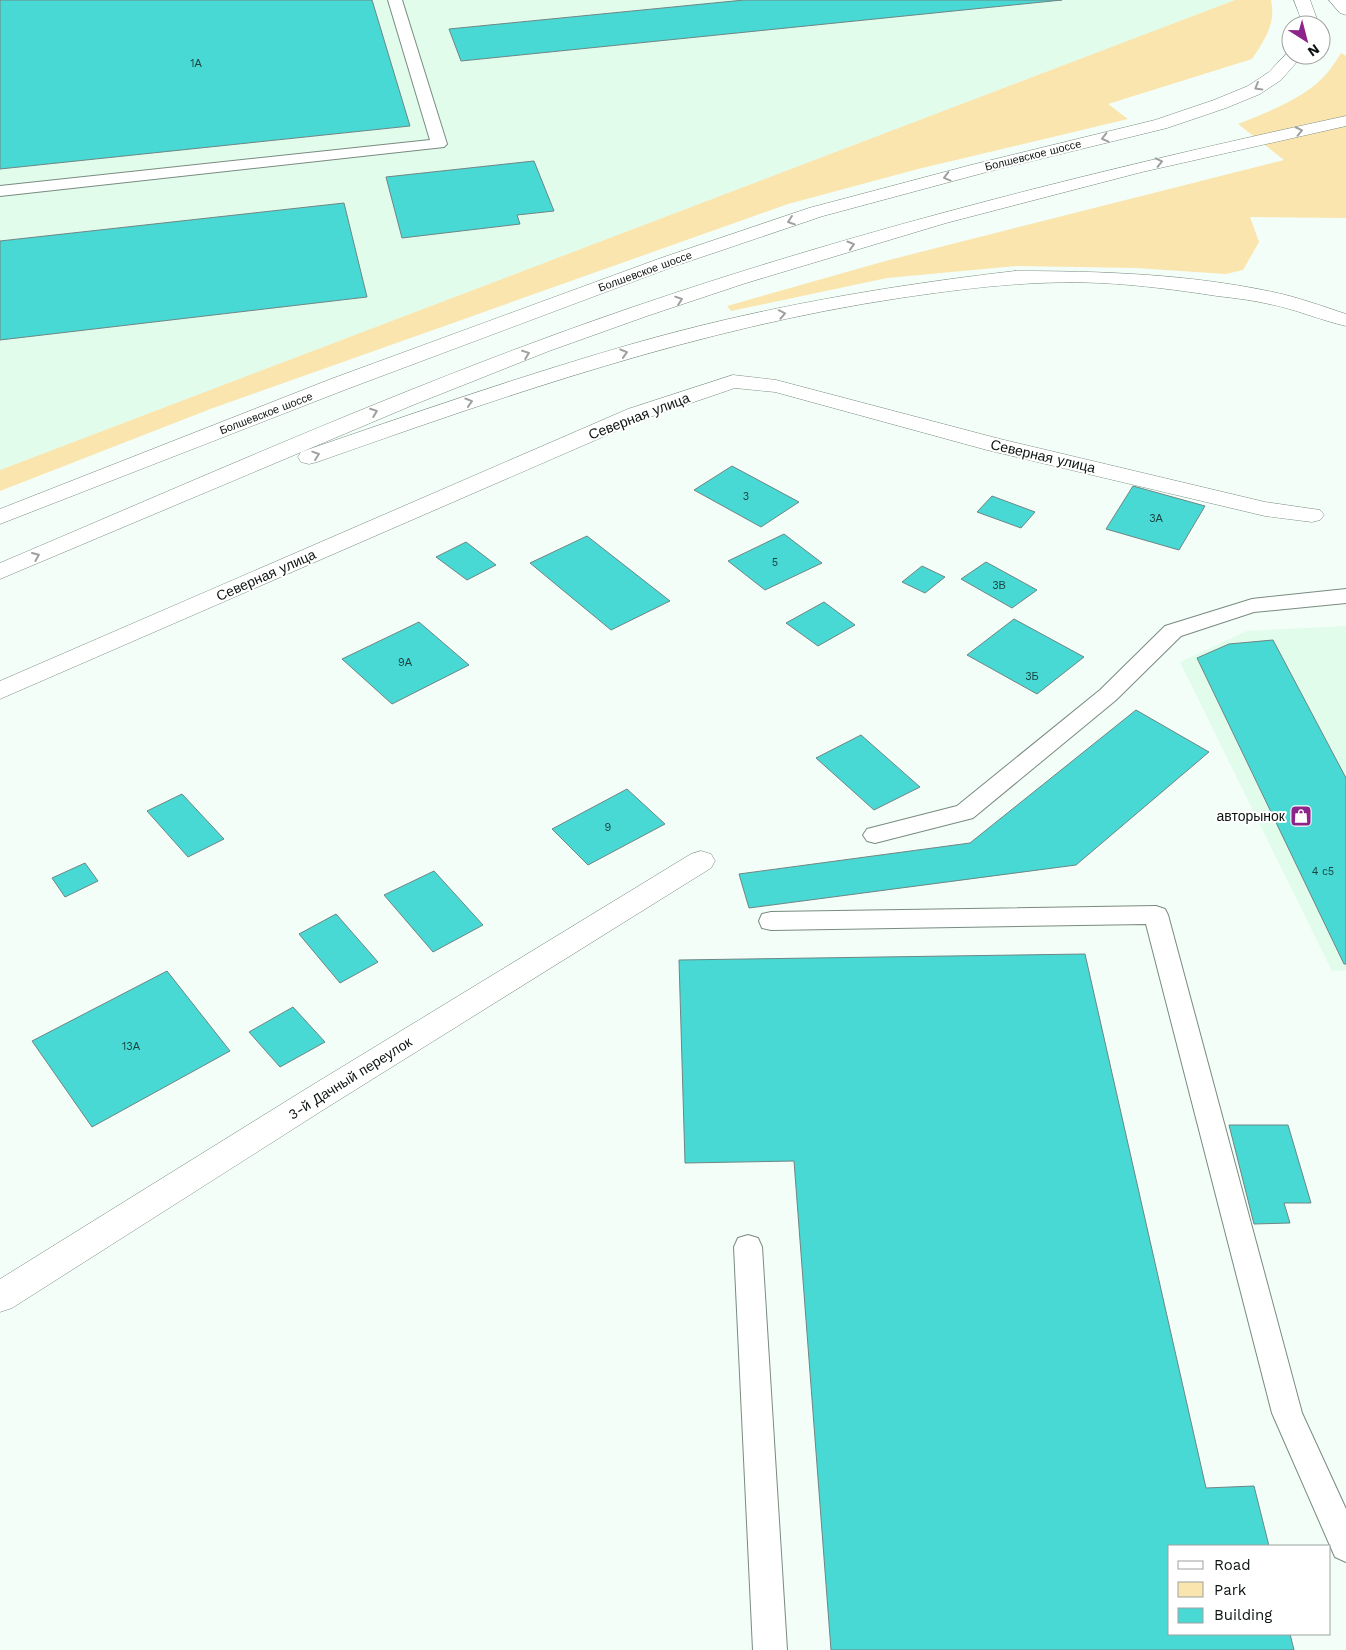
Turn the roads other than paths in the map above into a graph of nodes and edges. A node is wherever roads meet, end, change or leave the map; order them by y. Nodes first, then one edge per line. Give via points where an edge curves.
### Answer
1 (395, 0) edge
2 (1302, 0) edge
3 (1337, 0) edge
4 (1346, 10) edge
5 (1308, 15) edge
6 (1285, 65) edge
7 (1346, 121) edge
8 (0, 191) edge
9 (1346, 320) edge
10 (1312, 515) dead end
11 (0, 517) edge
12 (72, 541) junction
13 (0, 572) edge
14 (1346, 596) edge
15 (0, 691) edge
16 (875, 835) dead end
17 (701, 861) dead end
18 (771, 922) dead end
19 (748, 1247) dead end
20 (0, 1297) edge
21 (1346, 1546) edge
22 (770, 1650) edge

1 - 8 lane via 439,144
2 - 5 main road
3 - 4 main road
6 -> 11 main road, Болшевское шоссе via 1254,90 1161,124 816,212 668,262 339,384
12 -> 7 main road via 339,426 544,346 744,278 933,220 1112,173
12 -> 9 main road via 432,414 640,348 751,320 861,298 1015,277 1100,277 1172,283 1272,298
10 - 15 main road, Северная улица via 1265,509 995,445 776,386 733,381 636,414
13 -> 12 main road
14 - 16 lane via 1252,606 1173,631 1108,695 965,812
17 - 20 main road, 3-й Дачный переулок
18 - 21 lane via 1156,915 1287,1414
19 - 22 lane

